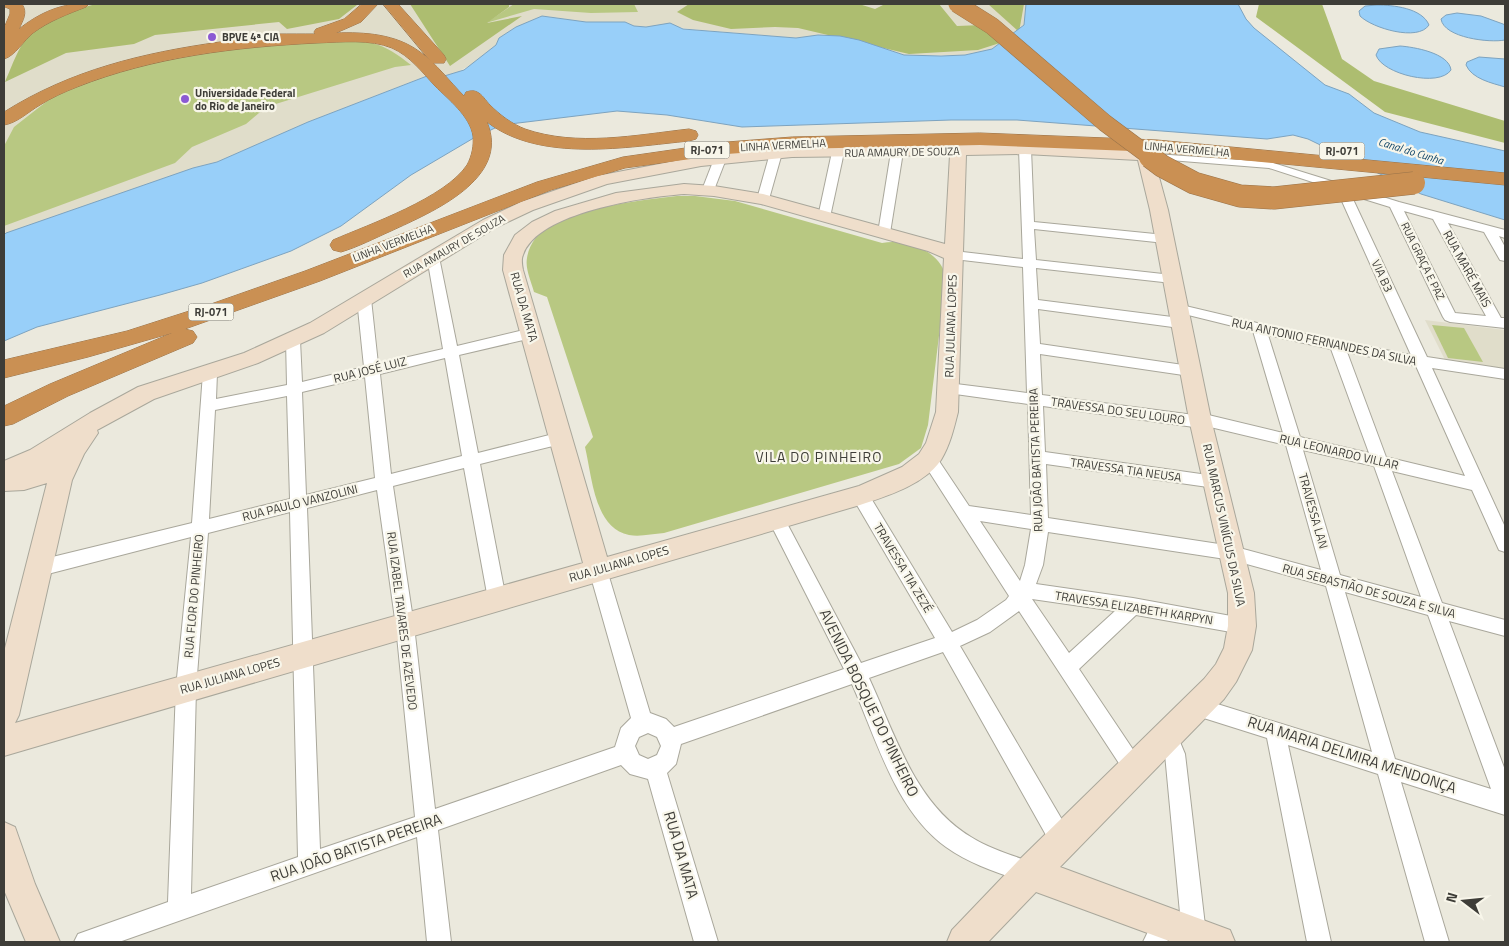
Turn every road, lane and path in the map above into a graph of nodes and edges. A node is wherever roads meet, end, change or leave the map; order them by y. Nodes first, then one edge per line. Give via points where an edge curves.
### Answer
1 (10, 4) edge
2 (81, 4) edge
3 (370, 4) edge
4 (390, 4) edge
5 (956, 4) edge
6 (982, 4) edge
7 (399, 10) edge
8 (261, 41) junction
9 (4, 44) edge
10 (4, 54) edge
11 (424, 54) junction
12 (4, 120) edge
13 (793, 132) junction
14 (1034, 139) junction
15 (1139, 148) junction
16 (958, 151) junction
17 (838, 152) junction
18 (897, 152) junction
19 (776, 153) junction
20 (720, 159) junction
21 (1505, 167) edge
22 (1505, 180) edge
23 (1342, 188) junction
24 (708, 190) junction
25 (763, 199) junction
26 (1395, 205) junction
27 (1438, 216) junction
28 (824, 217) junction
29 (1028, 225) junction
30 (1488, 229) junction
31 (884, 233) junction
32 (1505, 234) edge
33 (1165, 239) junction
34 (390, 244) junction
35 (954, 255) junction
36 (433, 257) junction
37 (1505, 258) edge
38 (1030, 262) junction
39 (303, 264) junction
40 (1172, 279) junction
41 (364, 299) junction
42 (1031, 304) junction
43 (1179, 316) junction
44 (1500, 322) edge
45 (1258, 329) junction
46 (532, 333) junction
47 (293, 340) junction
48 (1337, 346) junction
49 (1033, 348) junction
50 (451, 351) junction
51 (4, 353) edge
52 (20, 360) edge
53 (1422, 363) junction
54 (372, 370) junction
55 (1190, 371) junction
56 (210, 373) junction
57 (1505, 374) edge
58 (948, 388) junction
59 (294, 389) junction
60 (1035, 399) junction
61 (208, 406) junction
62 (115, 409) junction
63 (4, 417) edge
64 (1200, 421) junction
65 (561, 438) junction
66 (1293, 441) junction
67 (1037, 458) junction
68 (929, 460) junction
69 (471, 461) junction
70 (1380, 462) junction
71 (12, 475) edge
72 (56, 476) junction
73 (384, 482) junction
74 (1215, 482) junction
75 (1478, 486) junction
76 (860, 495) junction
77 (298, 504) junction
78 (964, 512) junction
79 (51, 514) junction
80 (776, 519) junction
81 (1040, 523) junction
82 (200, 528) junction
83 (1505, 545) edge
84 (1232, 553) junction
85 (40, 568) junction
86 (598, 570) junction
87 (1333, 581) junction
88 (1023, 594) junction
89 (497, 599) junction
90 (1133, 606) junction
91 (1435, 609) junction
92 (404, 626) junction
93 (1242, 626) junction
94 (1505, 628) edge
95 (947, 641) junction
96 (304, 655) junction
97 (1066, 667) junction
98 (856, 673) junction
99 (186, 688) junction
100 (1198, 707) junction
101 (4, 715) edge
102 (643, 724) junction
103 (1275, 730) junction
104 (1168, 737) junction
105 (670, 738) junction
106 (4, 741) edge
107 (626, 754) junction
108 (1386, 765) junction
109 (655, 768) junction
110 (1135, 770) junction
111 (1505, 797) edge
112 (1505, 804) edge
113 (426, 824) junction
114 (4, 838) edge
115 (1063, 843) junction
116 (309, 865) junction
117 (1030, 873) junction
118 (179, 910) junction
119 (1159, 933) edge
120 (1206, 938) edge
121 (43, 942) edge
122 (86, 942) edge
123 (439, 942) edge
124 (706, 942) edge
125 (964, 942) edge
126 (1319, 942) edge
127 (1437, 942) edge

1 - 9 highway via 17,7 18,14
2 - 10 highway via 32,26
3 - 8 highway via 356,18 328,30
4 - 7 highway
5 - 15 highway, bridge via 992,26
6 - 15 highway, bridge via 996,22 1114,122
7 - 11 highway
8 - 11 highway via 352,37 375,39
8 - 12 highway via 154,57 103,70 36,99
11 - 13 highway via 490,115 515,132 541,138 596,142 721,133
11 - 39 highway via 478,121 482,153 473,170 435,200
13 - 14 highway, LINHA VERMELHA / RJ-071 via 920,128
13 - 39 highway, LINHA VERMELHA / RJ-071 via 663,145 579,162 467,200
14 - 15 street, RUA AMAURY DE SOUZA
14 - 16 street, RUA AMAURY DE SOUZA
14 - 21 highway, LINHA VERMELHA / RJ-071, bridge via 1178,136
14 - 22 highway, LINHA VERMELHA / RJ-071, bridge via 1166,147
14 - 29 street, RUA JOÃO BATISTA PEREIRA
14 - 34 highway, LINHA VERMELHA / RJ-071 via 792,143 663,156 623,163 544,186
15 - 22 highway, bridge via 1185,180 1250,197 1296,197 1449,180
15 - 23 street via 1270,165
15 - 33 street, RUA MARCUS VINÍCIUS DA SILVA
16 - 18 street, RUA AMAURY DE SOUZA
16 - 35 street, RUA JULIANA LOPES
17 - 18 street, RUA AMAURY DE SOUZA
17 - 19 street, RUA AMAURY DE SOUZA
17 - 28 street
18 - 31 street
19 - 20 street, RUA AMAURY DE SOUZA
19 - 25 street
20 - 24 street
20 - 36 street, RUA AMAURY DE SOUZA via 632,173 571,189 489,224
23 - 26 street
23 - 53 street, VIA B3
24 - 25 street, RUA DA MATA
24 - 46 street, RUA DA MATA via 663,190 632,196 556,215 534,229 513,255 515,279
25 - 28 street, RUA DA MATA
26 - 27 street
26 - 44 street, RUA GRAÇA E PAZ via 1450,317
27 - 30 street
27 - 44 street, RUA MARÉ MAIS
28 - 31 street, RUA DA MATA
29 - 33 street
29 - 38 street, RUA JOÃO BATISTA PEREIRA
30 - 32 street
30 - 37 street
31 - 35 street, RUA DA MATA
33 - 40 street, RUA MARCUS VINÍCIUS DA SILVA
34 - 52 highway, LINHA VERMELHA / RJ-071 via 244,301 171,325
34 - 63 highway via 310,285 59,390
35 - 38 street
35 - 58 street, RUA JULIANA LOPES
36 - 41 street, RUA AMAURY DE SOUZA
36 - 50 street
38 - 40 street
38 - 42 street, RUA JOÃO BATISTA PEREIRA
39 - 52 highway, LINHA VERMELHA / RJ-071
40 - 43 street, RUA MARCUS VINÍCIUS DA SILVA
41 - 47 street, RUA AMAURY DE SOUZA
41 - 54 street, RUA IZABEL TAVARES DE AZEVEDO
42 - 43 street
42 - 49 street, RUA JOÃO BATISTA PEREIRA
43 - 45 street, RUA ANTONIO FERNANDES DA SILVA
43 - 55 street, RUA MARCUS VINÍCIUS DA SILVA
45 - 48 street, RUA ANTONIO FERNANDES DA SILVA
45 - 66 street, TRAVESSA LAN
46 - 50 street, RUA JOSÉ LUIZ
46 - 65 street, RUA DA MATA
47 - 56 street, RUA AMAURY DE SOUZA
47 - 59 street
48 - 53 street, RUA ANTONIO FERNANDES DA SILVA
48 - 70 street
49 - 55 street
49 - 60 street, RUA JOÃO BATISTA PEREIRA
50 - 54 street, RUA JOSÉ LUIZ
50 - 69 street
51 - 52 highway, LINHA VERMELHA / RJ-071
53 - 57 street
53 - 75 street, RUA ANTONIO FERNANDES DA SILVA
54 - 59 street, RUA JOSÉ LUIZ
54 - 73 street, RUA IZABEL TAVARES DE AZEVEDO
55 - 64 street, RUA MARCUS VINÍCIUS DA SILVA
56 - 61 street, RUA FLOR DO PINHEIRO
56 - 62 street, RUA AMAURY DE SOUZA via 146,393
58 - 60 street, TRAVESSA DO SEU LOURO
58 - 68 street, RUA JULIANA LOPES via 946,412
59 - 61 street, RUA JOSÉ LUIZ
59 - 77 street
60 - 64 street, TRAVESSA DO SEU LOURO
60 - 67 street, RUA JOÃO BATISTA PEREIRA
61 - 82 street, RUA FLOR DO PINHEIRO
62 - 71 street
62 - 72 street via 87,433
64 - 66 street, RUA LEONARDO VILLAR
64 - 74 street, RUA MARCUS VINÍCIUS DA SILVA
65 - 69 street, RUA PAULO VANZOLINI
65 - 86 street, RUA DA MATA
66 - 70 street, RUA LEONARDO VILLAR
66 - 87 street, TRAVESSA LAN
67 - 74 street, TRAVESSA TIA NEUSA
67 - 81 street, RUA JOÃO BATISTA PEREIRA
68 - 76 street, RUA JULIANA LOPES via 893,482
68 - 78 street
69 - 73 street, RUA PAULO VANZOLINI
69 - 89 street
70 - 75 street, RUA LEONARDO VILLAR
70 - 91 street
71 - 72 street
71 - 79 street via 40,493
72 - 79 street
73 - 77 street, RUA PAULO VANZOLINI
73 - 92 street, RUA IZABEL TAVARES DE AZEVEDO
74 - 84 street, RUA MARCUS VINÍCIUS DA SILVA
75 - 83 street, RUA ANTONIO FERNANDES DA SILVA
76 - 80 street, RUA JULIANA LOPES
76 - 95 street, TRAVESSA TIA ZEZÉ
77 - 82 street, RUA PAULO VANZOLINI
77 - 96 street
78 - 81 street, RUA SEBASTIÃO DE SOUZA E SILVA
78 - 88 street
79 - 85 street
80 - 86 street, RUA JULIANA LOPES
80 - 98 street, AVENIDA BOSQUE DO PINHEIRO
81 - 84 street, RUA SEBASTIÃO DE SOUZA E SILVA
81 - 88 street, RUA JOÃO BATISTA PEREIRA via 1037,558
82 - 85 street, RUA PAULO VANZOLINI
82 - 99 street, RUA FLOR DO PINHEIRO
84 - 87 street, RUA SEBASTIÃO DE SOUZA E SILVA
84 - 93 street, RUA MARCUS VINÍCIUS DA SILVA via 1241,593
85 - 101 street
86 - 89 street, RUA JULIANA LOPES
86 - 102 street, RUA DA MATA
87 - 91 street, RUA SEBASTIÃO DE SOUZA E SILVA
87 - 108 street, TRAVESSA LAN
88 - 90 street, TRAVESSA ELIZABETH KARPYN
88 - 95 street, RUA JOÃO BATISTA PEREIRA via 986,626
88 - 97 street
89 - 92 street, RUA JULIANA LOPES
90 - 93 street, TRAVESSA ELIZABETH KARPYN
90 - 97 street
91 - 94 street, RUA SEBASTIÃO DE SOUZA E SILVA
91 - 111 street
92 - 96 street, RUA JULIANA LOPES
92 - 113 street, RUA IZABEL TAVARES DE AZEVEDO
93 - 100 street, RUA MARCUS VINÍCIUS DA SILVA via 1238,650 1226,673
95 - 98 street, RUA JOÃO BATISTA PEREIRA
95 - 115 street, TRAVESSA TIA ZEZÉ
96 - 99 street, RUA JULIANA LOPES
96 - 116 street
97 - 110 street
98 - 105 street, RUA JOÃO BATISTA PEREIRA
98 - 117 street, AVENIDA BOSQUE DO PINHEIRO via 905,779 926,814 946,834 971,849
99 - 106 street, RUA JULIANA LOPES
99 - 118 street, RUA FLOR DO PINHEIRO
100 - 103 street, RUA MARIA DELMIRA MENDONÇA
100 - 104 street, RUA MARCUS VINÍCIUS DA SILVA
102 - 105 street via 656,724
102 - 107 street via 630,733
103 - 108 street, RUA MARIA DELMIRA MENDONÇA
103 - 126 street
104 - 110 street, RUA MARCUS VINÍCIUS DA SILVA
104 - 120 street via 1175,754
105 - 109 street via 667,758
107 - 109 street via 634,766 648,770
107 - 113 street, RUA JOÃO BATISTA PEREIRA
108 - 112 street, RUA MARIA DELMIRA MENDONÇA
108 - 127 street, TRAVESSA LAN
109 - 124 street, RUA DA MATA
110 - 115 street, RUA MARCUS VINÍCIUS DA SILVA
113 - 116 street, RUA JOÃO BATISTA PEREIRA
113 - 123 street, RUA IZABEL TAVARES DE AZEVEDO
114 - 121 street via 19,887
115 - 117 street, RUA MARCUS VINÍCIUS DA SILVA
116 - 118 street, RUA JOÃO BATISTA PEREIRA
117 - 119 street, AVENIDA BOSQUE DO PINHEIRO
117 - 125 street, RUA MARCUS VINÍCIUS DA SILVA
118 - 122 street, RUA JOÃO BATISTA PEREIRA
119 - 120 street, AVENIDA BOSQUE DO PINHEIRO

